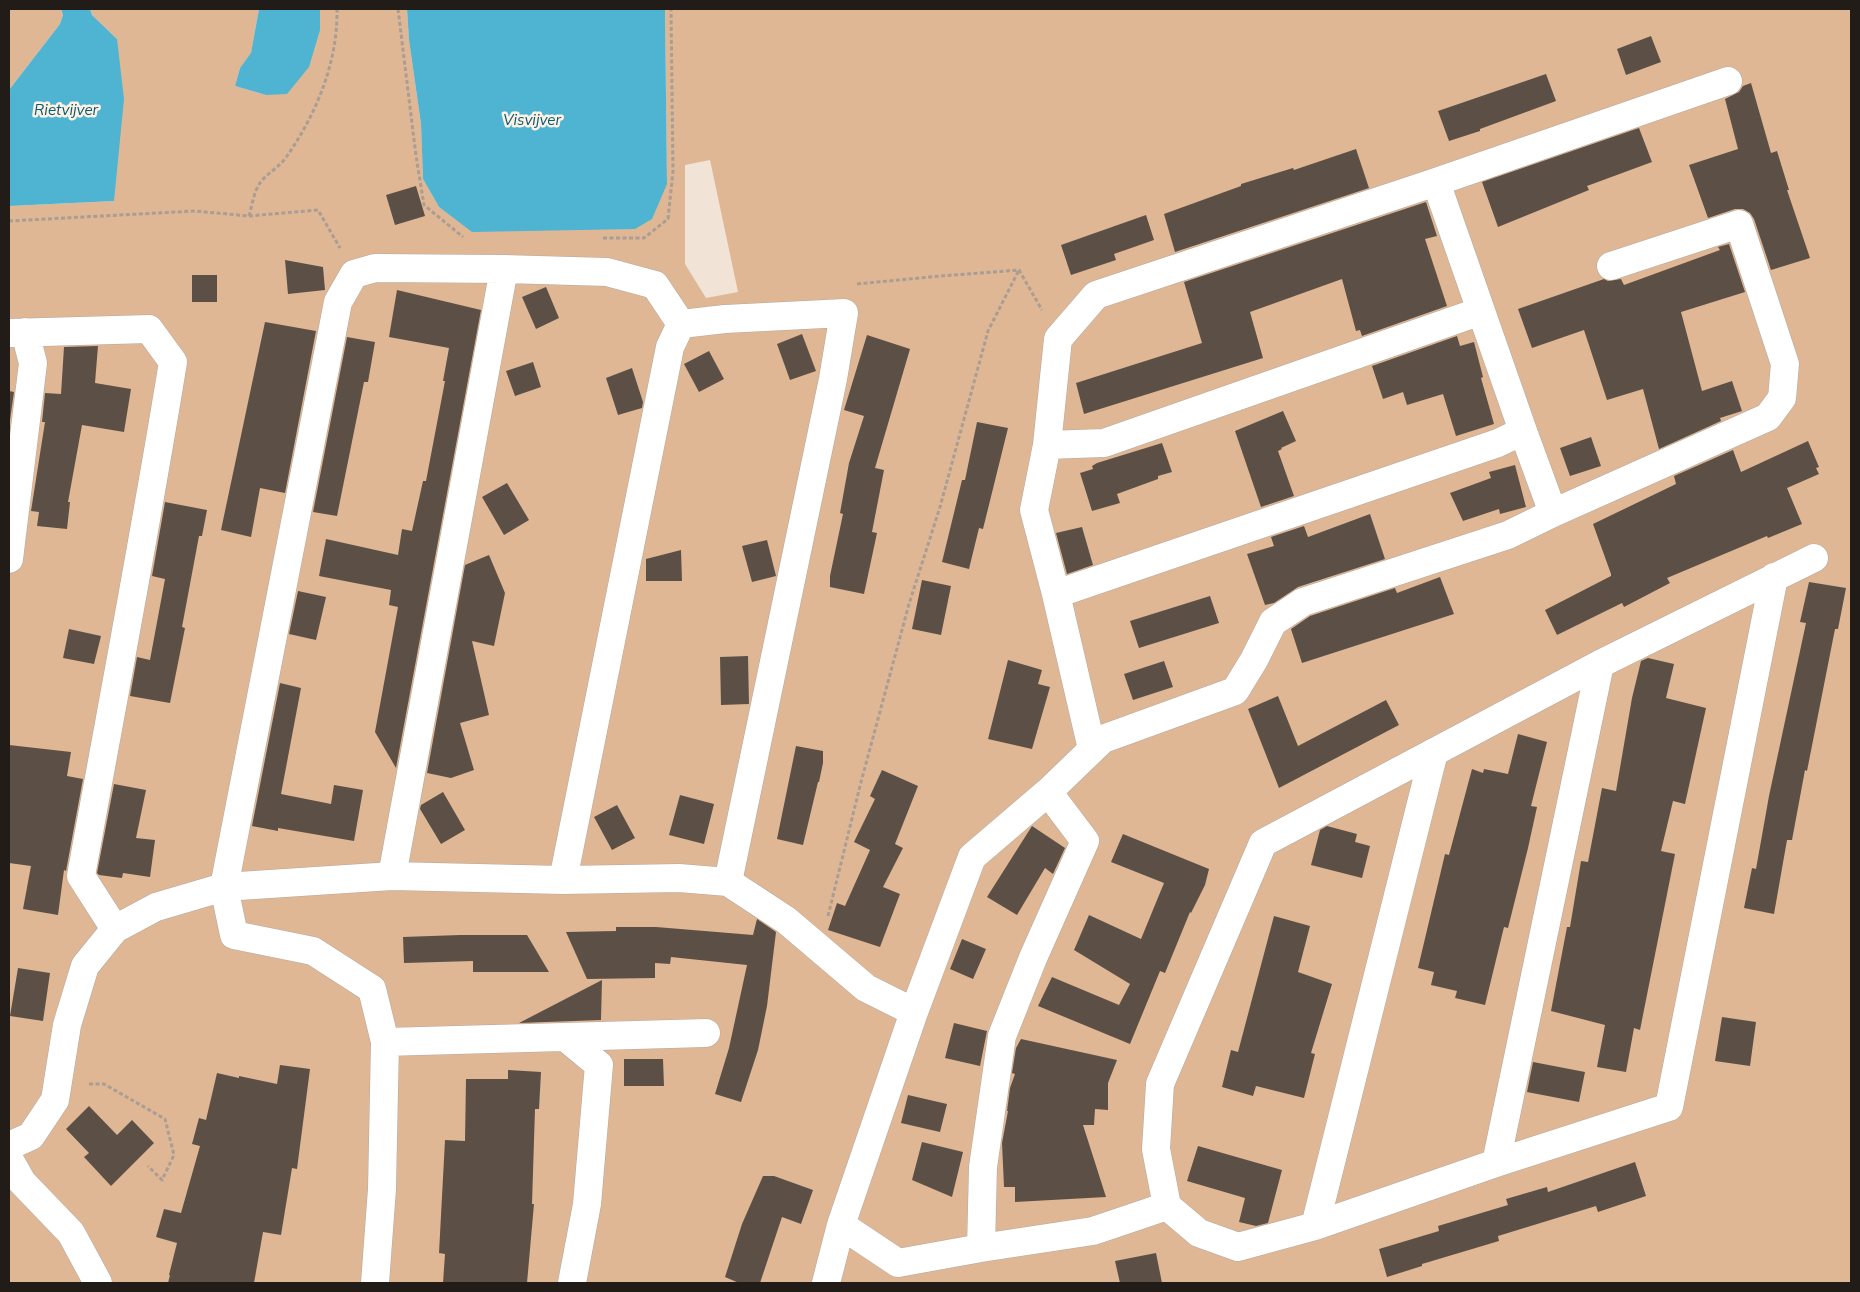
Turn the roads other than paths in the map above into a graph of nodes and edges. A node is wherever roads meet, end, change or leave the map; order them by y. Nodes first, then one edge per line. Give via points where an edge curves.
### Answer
1 (1728, 80) dead end
2 (1436, 182) junction
3 (1611, 266) dead end
4 (504, 269) junction
5 (1481, 311) junction
6 (681, 324) junction
7 (17, 332) edge
8 (1523, 431) junction
9 (1047, 445) junction
10 (1553, 513) junction
11 (1814, 558) dead end
12 (9, 559) edge
13 (1774, 577) junction
14 (1056, 594) junction
15 (1600, 664) junction
16 (1092, 749) junction
17 (1434, 752) junction
18 (1048, 792) junction
19 (392, 876) junction
20 (563, 880) junction
21 (728, 882) junction
22 (224, 887) junction
23 (115, 929) junction
24 (914, 1012) junction
25 (706, 1033) dead end
26 (565, 1037) junction
27 (385, 1042) junction
28 (9, 1146) edge
29 (9, 1159) edge
30 (1496, 1164) junction
31 (1167, 1206) junction
32 (841, 1225) junction
33 (1315, 1226) junction
34 (981, 1248) junction
35 (98, 1283) edge
36 (375, 1283) edge
37 (572, 1283) edge
38 (826, 1283) edge

1 - 2 lane
2 - 5 lane
2 - 9 lane via 1096,295 1058,339
3 - 10 lane via 1739,224 1785,364 1782,398 1768,417
4 - 6 lane via 607,272 655,285
4 - 19 lane
4 - 22 lane via 375,268 354,274 338,302
5 - 8 lane
5 - 9 lane via 1104,443
6 - 20 lane via 670,347
6 - 21 lane via 844,313
7 - 12 lane via 33,363
7 - 23 lane via 149,329 173,362 149,511 81,876
8 - 10 lane
8 - 14 lane via 1498,443
9 - 14 lane via 1034,510
10 - 16 lane via 1508,535 1303,602 1273,622 1234,692 1103,740
11 - 13 lane
13 - 15 lane
13 - 30 lane via 1669,1107
14 - 16 lane
15 - 17 lane
15 - 30 lane
16 - 18 lane
17 - 31 lane via 1263,843 1160,1084 1156,1149
17 - 33 lane
18 - 24 lane via 972,857
18 - 34 lane via 1084,841 1002,1036 983,1167
19 - 20 lane
19 - 22 lane
20 - 21 lane via 680,878
21 - 24 lane via 786,920 866,988
22 - 23 lane via 156,907
22 - 27 lane via 234,935 313,951 372,989
23 - 28 lane via 85,966 67,1024 55,1100 32,1136
24 - 32 lane
25 - 26 lane
26 - 27 lane
26 - 37 lane via 599,1065 587,1204
27 - 36 lane via 382,1189
29 - 35 lane via 22,1182 71,1233
30 - 33 lane
31 - 33 lane via 1199,1233 1238,1247
31 - 34 lane via 1093,1231
32 - 34 lane via 898,1263
32 - 38 lane

